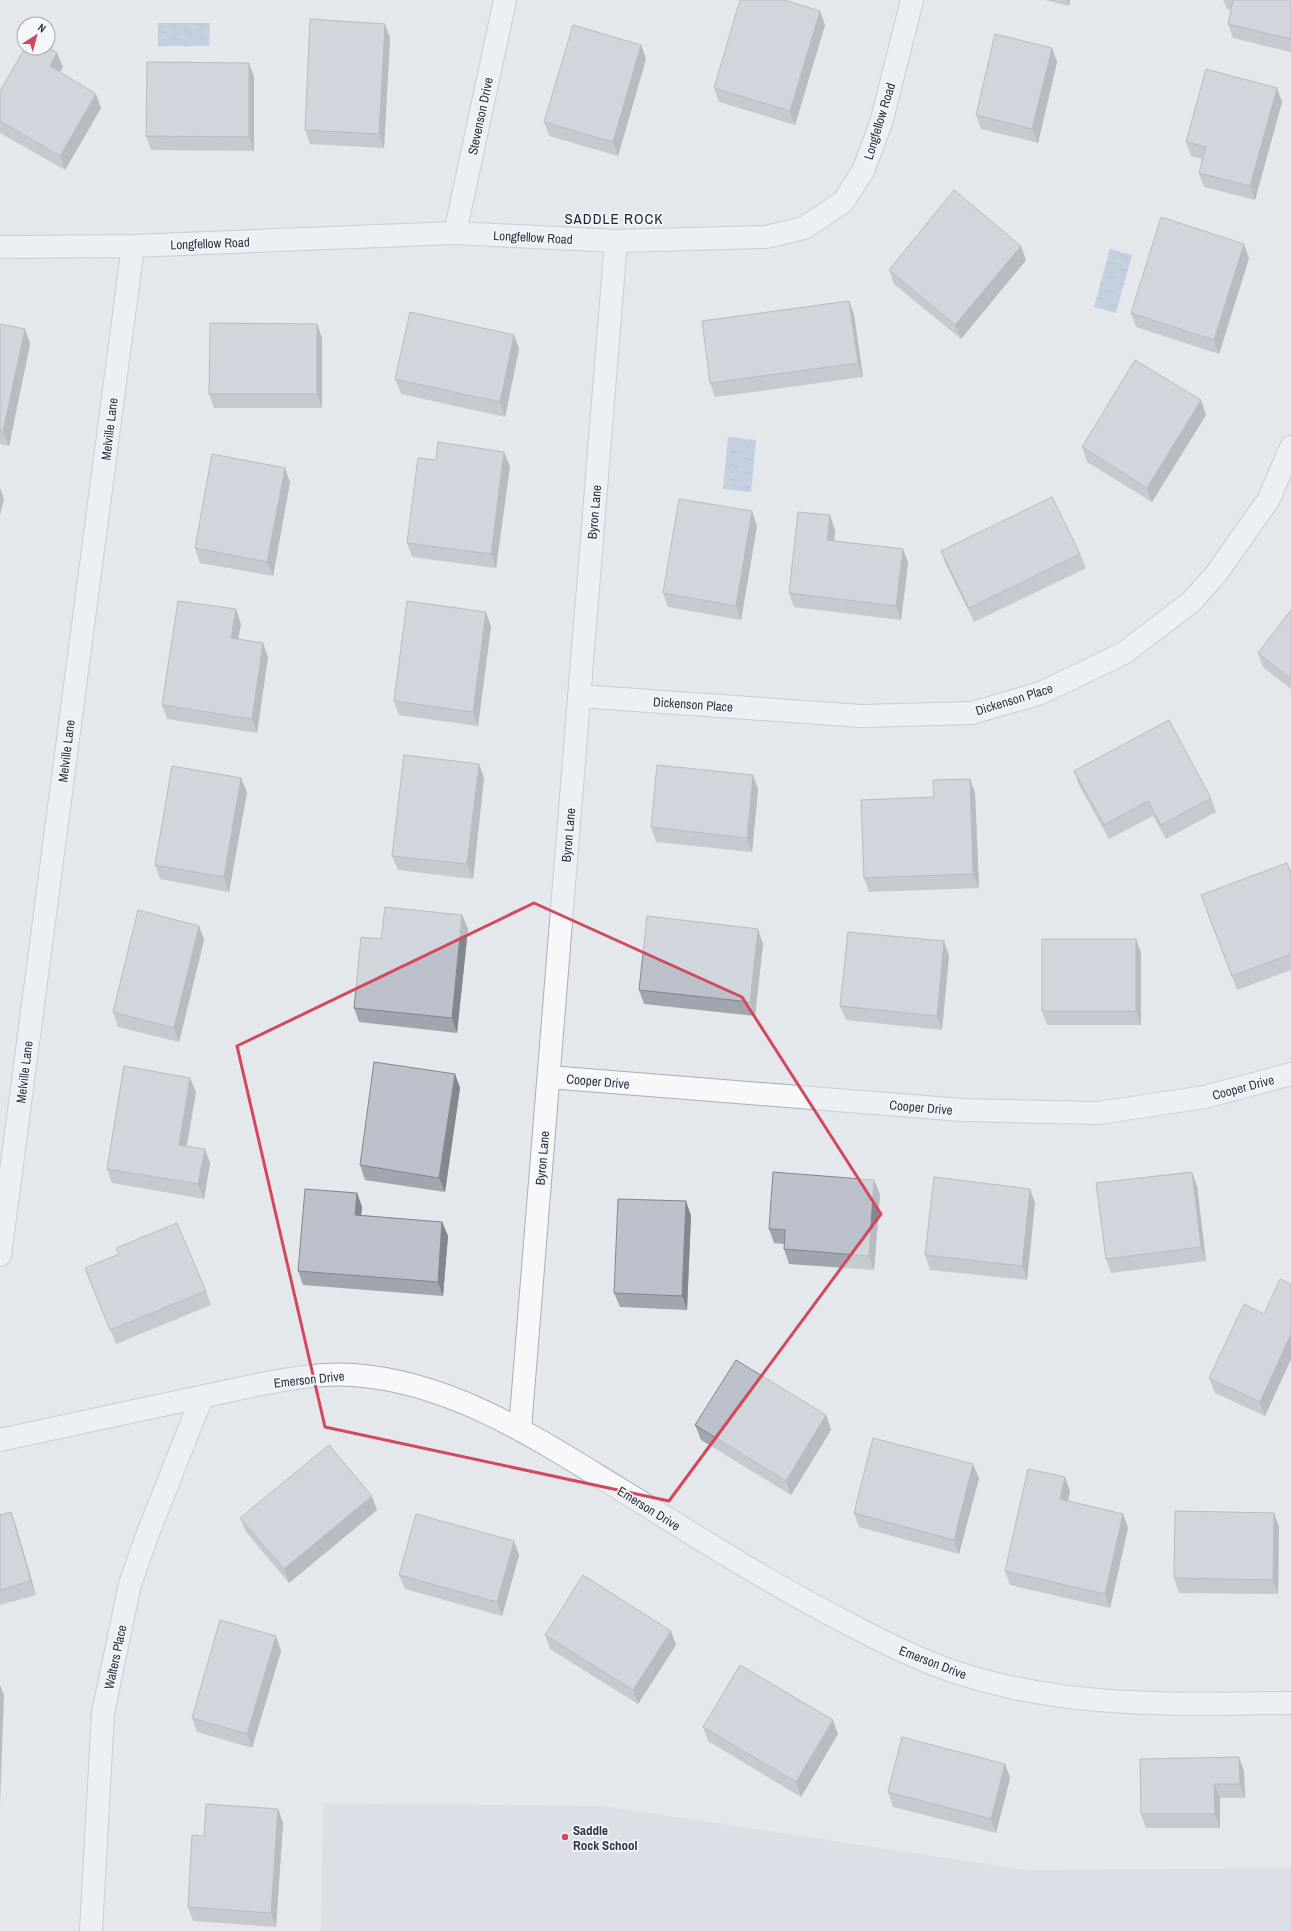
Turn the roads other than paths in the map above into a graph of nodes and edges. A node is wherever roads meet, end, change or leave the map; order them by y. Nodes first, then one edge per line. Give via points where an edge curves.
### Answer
1 (505, 0) edge
2 (912, 0) edge
3 (455, 233) junction
4 (616, 241) junction
5 (133, 246) junction
6 (0, 247) edge
7 (1291, 447) edge
8 (579, 696) junction
9 (1291, 1074) edge
10 (549, 1077) junction
11 (0, 1255) edge
12 (202, 1397) junction
13 (520, 1429) junction
14 (0, 1440) edge
15 (1291, 1702) edge
16 (91, 1931) edge

1 - 3 street, Stevenson Drive
2 - 4 street, Longfellow Road via 881,123 863,171 843,202 804,228 766,237
3 - 4 street, Longfellow Road
3 - 5 street, Longfellow Road
4 - 8 street, Byron Lane
5 - 6 street, Longfellow Road
5 - 11 street, Melville Lane
7 - 8 street, Dickenson Place via 1269,499 1216,574 1191,602 1124,653 1041,693 972,713 860,716
8 - 10 street, Byron Lane
9 - 10 street, Cooper Drive via 1205,1097 1098,1113 962,1110
10 - 13 street, Byron Lane
12 - 13 street, Emerson Drive via 306,1378 351,1375 390,1380 442,1394
12 - 14 street, Emerson Drive
12 - 16 street, Walters Place via 130,1584 103,1713
13 - 15 street, Emerson Drive via 813,1606 889,1645 948,1670 1006,1687 1074,1699 1155,1704

